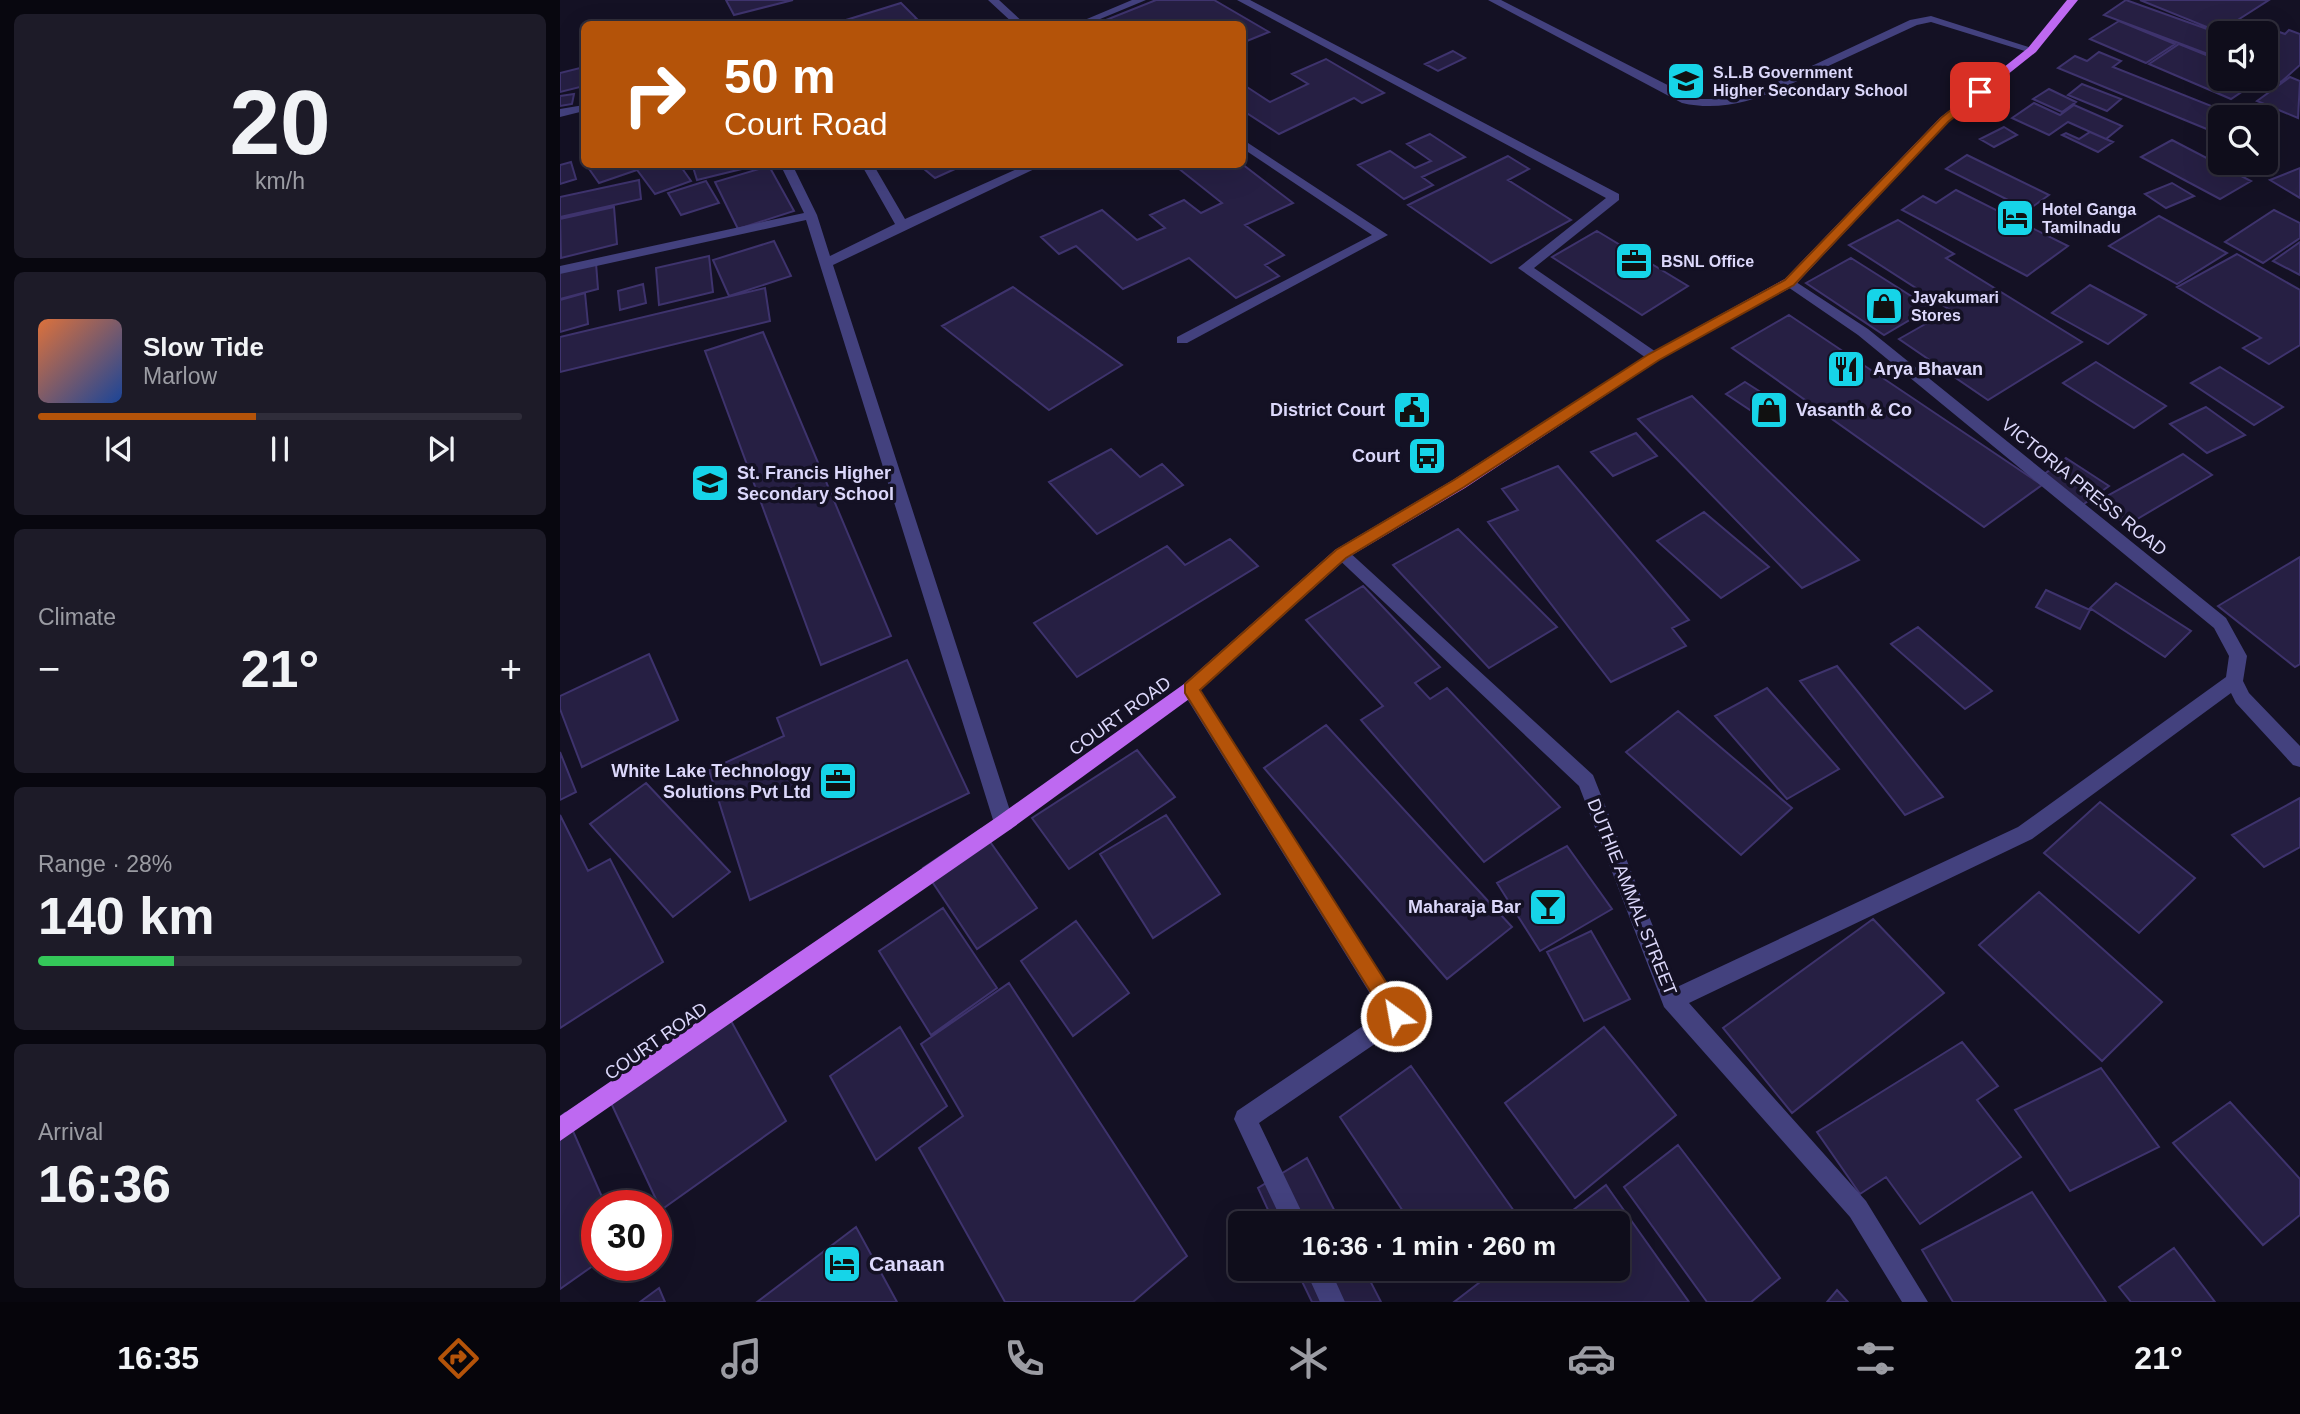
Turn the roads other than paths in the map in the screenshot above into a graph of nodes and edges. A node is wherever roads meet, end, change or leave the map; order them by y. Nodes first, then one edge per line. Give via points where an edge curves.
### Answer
1 (993, 0) edge
2 (1141, 0) edge
3 (1242, 0) edge
4 (1493, 0) edge
5 (2073, 0) edge
6 (1017, 21) edge
7 (1088, 21) edge
8 (2032, 50) junction
9 (581, 109) edge
10 (560, 113) edge
11 (1246, 145) edge
12 (788, 168) edge
13 (869, 168) edge
14 (1030, 168) edge
15 (811, 215) junction
16 (902, 225) junction
17 (826, 263) junction
18 (560, 270) edge
19 (1790, 282) junction
20 (1182, 340) dead end
21 (1654, 357) junction
22 (1341, 554) junction
23 (2234, 681) junction
24 (1190, 689) junction
25 (2300, 759) edge
26 (1004, 823) junction
27 (1672, 1000) junction
28 (560, 1130) edge
29 (1289, 1211) edge
30 (1323, 1281) edge
31 (1333, 1302) edge
32 (1916, 1302) edge

1 - 6 street
2 - 7 street
3 - 21 street via 1615,197 1525,268
4 - 8 street via 1686,101 1707,105 1758,95 1914,22 1931,19
5 - 8 main road, COURT ROAD
8 - 19 main road, COURT ROAD via 1944,120
9 - 10 street
11 - 20 street via 1381,235
12 - 15 street
13 - 16 street
14 - 16 street
15 - 17 street
15 - 18 street
16 - 17 street
17 - 26 street
19 - 21 main road, COURT ROAD
19 - 23 street, VICTORIA PRESS ROAD via 1863,332 2220,623 2238,656
21 - 22 main road, COURT ROAD via 1459,484
22 - 24 main road, COURT ROAD
22 - 27 street, DUTHIE AMMAL STREET via 1586,781
23 - 25 street, VICTORIA PRESS ROAD via 2249,709
23 - 27 street via 2025,833
24 - 26 main road, COURT ROAD
24 - 29 street via 1396,1016 1245,1119
26 - 28 main road, COURT ROAD
27 - 32 street, DUTHIE AMMAL STREET via 1858,1209
30 - 31 street

